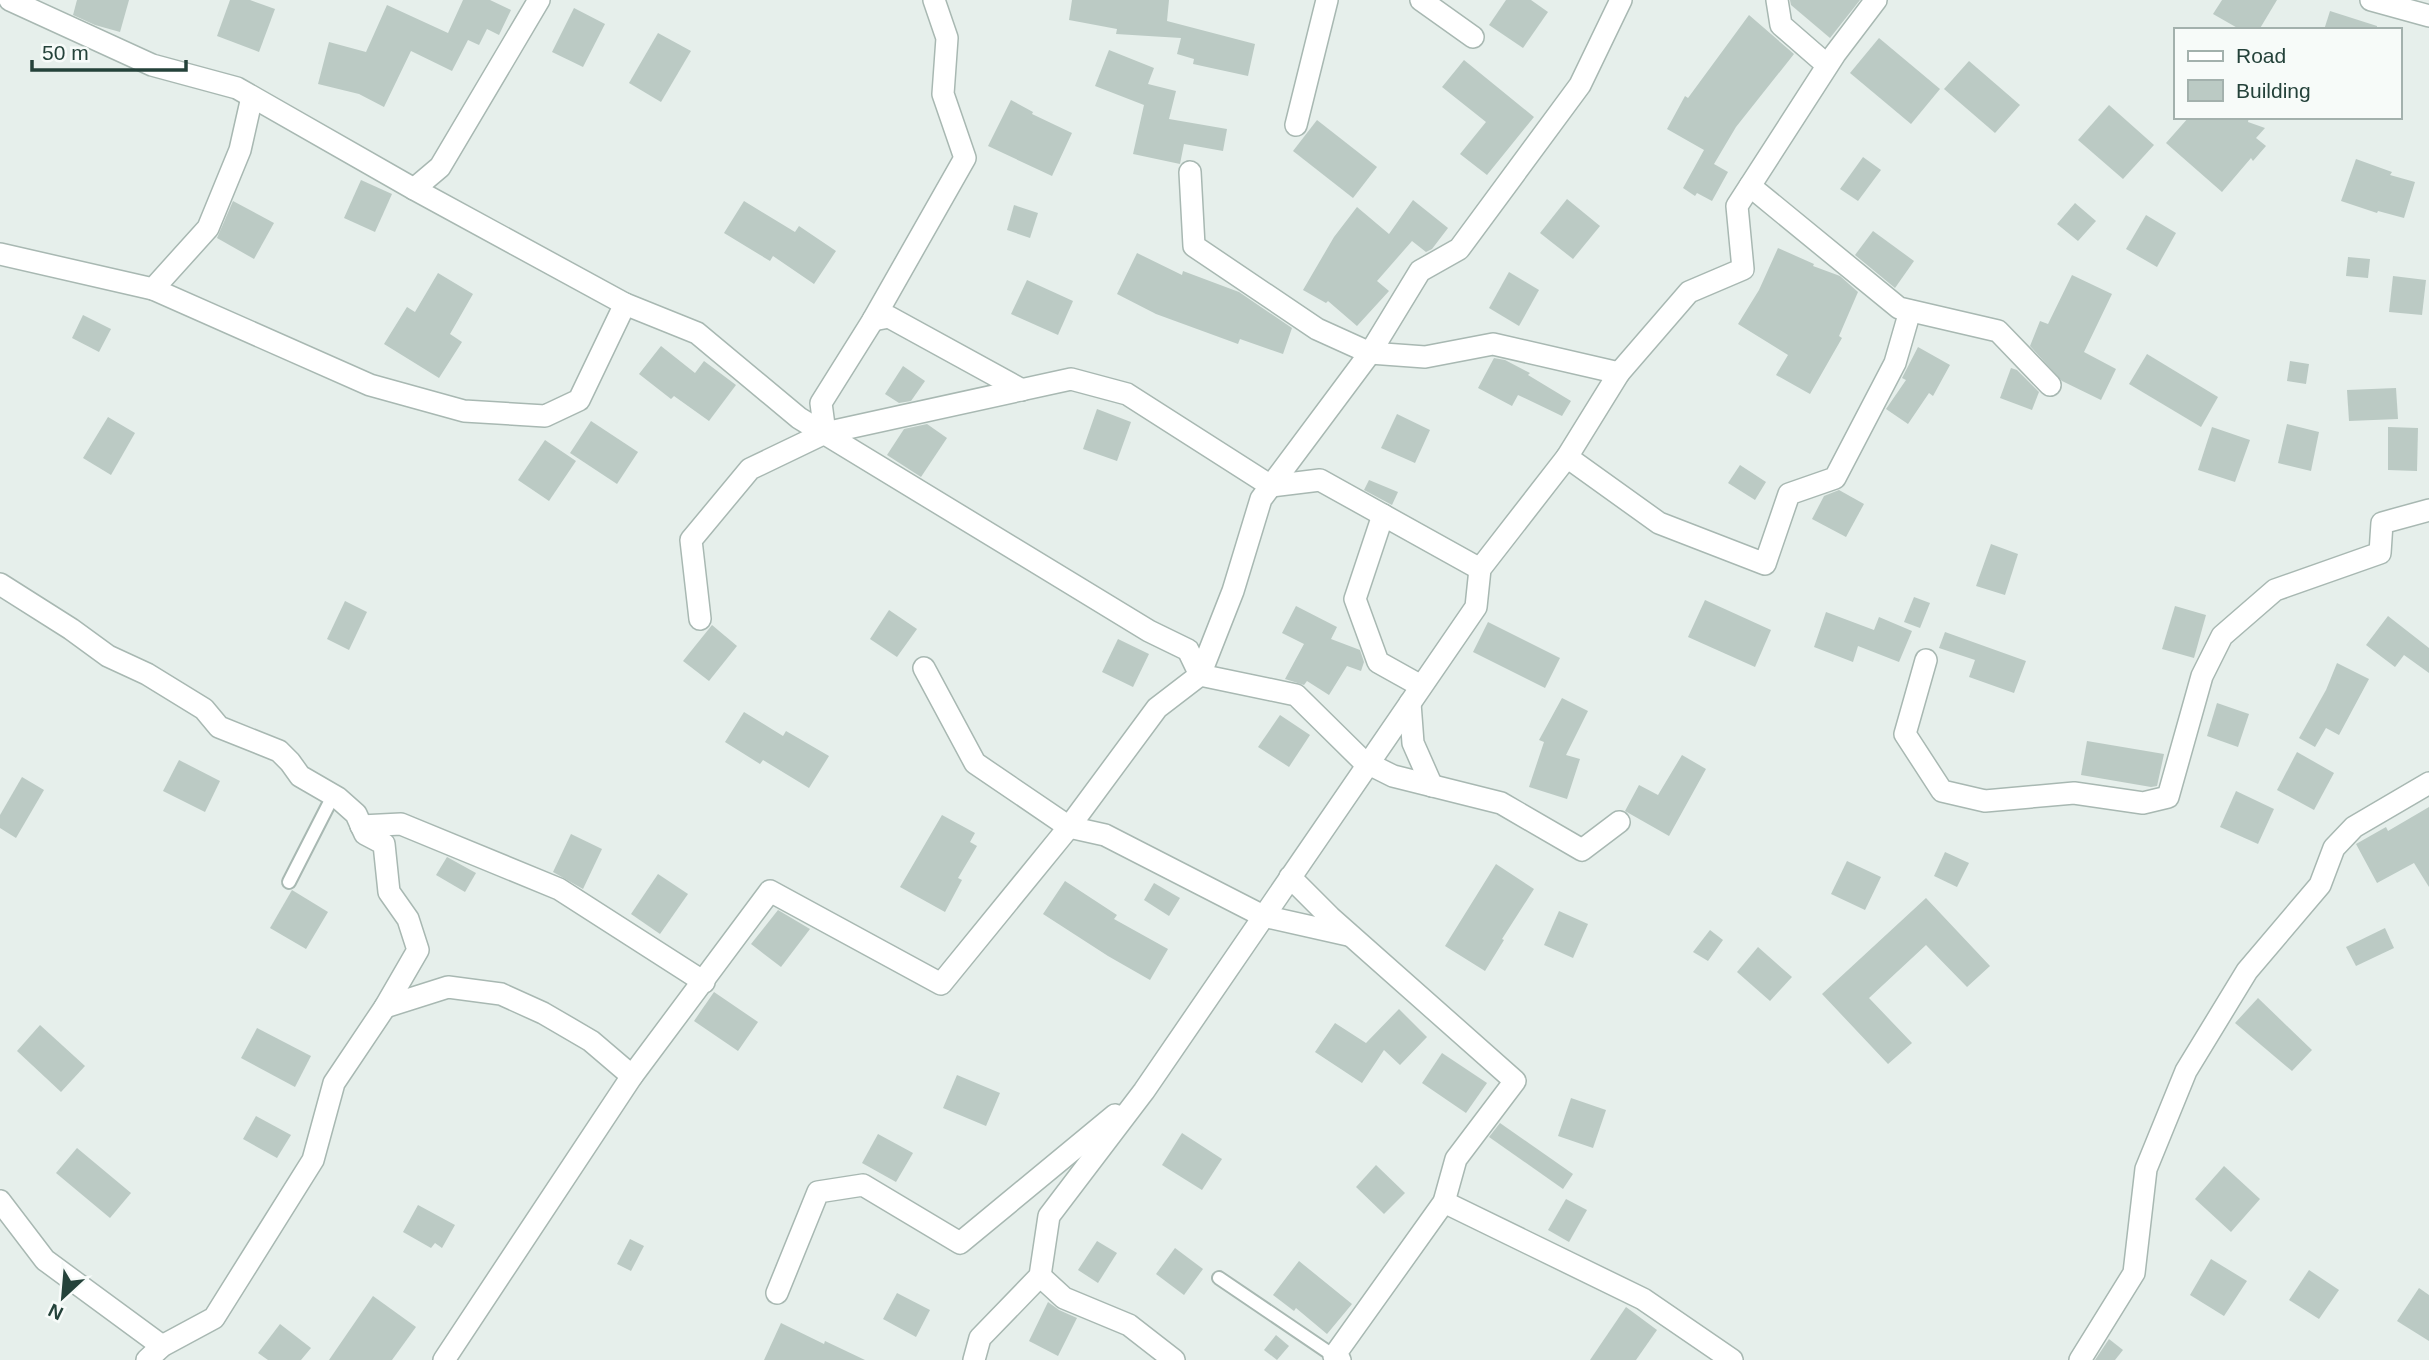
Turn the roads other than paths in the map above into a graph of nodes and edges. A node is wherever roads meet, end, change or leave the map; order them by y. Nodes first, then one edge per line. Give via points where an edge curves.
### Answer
1 (10, 0) edge
2 (539, 0) edge
3 (934, 0) edge
4 (1327, 0) edge
5 (1421, 0) edge
6 (1620, 0) edge
7 (1777, 0) edge
8 (1875, 0) edge
9 (2371, 0) edge
10 (2429, 16) edge
11 (1473, 37) dead end
12 (1827, 65) junction
13 (252, 97) junction
14 (1296, 125) dead end
15 (1190, 173) dead end
16 (1749, 186) junction
17 (414, 189) junction
18 (0, 254) edge
19 (153, 289) junction
20 (625, 304) junction
21 (1910, 311) junction
22 (873, 320) junction
23 (1370, 353) junction
24 (1619, 373) junction
25 (2050, 386) dead end
26 (1021, 390) junction
27 (825, 433) junction
28 (1567, 457) junction
29 (1271, 485) junction
30 (2429, 510) edge
31 (1383, 515) junction
32 (1480, 569) junction
33 (0, 584) edge
34 (700, 619) dead end
35 (1926, 660) dead end
36 (923, 668) dead end
37 (1200, 675) junction
38 (1415, 695) junction
39 (1368, 764) junction
40 (2429, 783) edge
41 (1432, 786) junction
42 (333, 796) junction
43 (1619, 822) dead end
44 (361, 826) junction
45 (1069, 827) junction
46 (1290, 877) junction
47 (289, 882) dead end
48 (1263, 916) junction
49 (1350, 935) junction
50 (704, 982) junction
51 (385, 1007) junction
52 (632, 1076) junction
53 (1143, 1091) junction
54 (0, 1201) edge
55 (1444, 1202) junction
56 (1040, 1276) junction
57 (1219, 1278) dead end
58 (777, 1293) dead end
59 (155, 1353) edge
60 (1337, 1358) edge
61 (444, 1360) edge
62 (974, 1360) edge
63 (1174, 1360) edge
64 (1732, 1360) edge
65 (2080, 1360) edge

1 - 13 street via 152,65 237,88
2 - 17 street via 440,166
3 - 22 street via 947,38 943,94 965,158
4 - 14 street
5 - 11 street
6 - 23 street via 1580,85 1459,249 1420,271
7 - 12 street via 1782,25
8 - 12 street
9 - 10 street
12 - 16 street
13 - 17 street
13 - 19 street via 240,150 208,229
15 - 23 street via 1194,246 1317,330
16 - 21 street via 1899,308
16 - 24 street via 1737,206 1743,269 1689,292
17 - 20 street
18 - 19 street
19 - 20 street via 370,385 464,411 545,416 579,400
20 - 27 street via 697,333 799,418
21 - 25 street via 1997,331
21 - 28 street via 1895,363 1835,478 1789,494 1765,564 1659,523
22 - 26 street via 889,317
22 - 27 street via 821,403
23 - 24 street via 1426,357 1493,344
23 - 29 street
24 - 28 street
26 - 27 street
26 - 29 street via 1071,379 1127,394
27 - 34 street via 750,469 691,540
27 - 37 street via 1149,631 1188,650
28 - 32 street
29 - 31 street via 1320,480
29 - 37 street via 1261,499 1233,591
30 - 35 street via 2382,523 2380,553 2275,590 2222,636 2203,676 2168,797 2143,803 2074,793 1985,801 1942,791 1905,734
31 - 32 street
31 - 38 street via 1355,599 1378,662
32 - 38 street via 1476,607
33 - 42 street via 108,656 204,709 219,727 279,751 300,776
36 - 45 street via 975,763
37 - 39 street via 1296,695
37 - 45 street via 1157,708
38 - 39 street
38 - 41 street via 1413,743
39 - 41 street
39 - 46 street
40 - 65 street via 2354,827 2334,848 2320,885 2247,971 2186,1071 2146,1170 2134,1273
41 - 43 street via 1501,803 1582,850
42 - 44 street via 356,814
42 - 47 lane
44 - 50 street via 401,824 559,889
44 - 51 street via 365,834 384,844 389,892 408,919 418,950
45 - 48 street via 1105,835
45 - 50 street via 941,984 770,891
46 - 48 street
46 - 49 street
48 - 49 street
48 - 53 street
49 - 55 street via 1515,1081 1456,1159
50 - 52 street
51 - 52 street via 448,988 501,994 591,1041
51 - 59 street via 334,1083 313,1160 214,1318
52 - 61 street
53 - 56 street via 1049,1216
53 - 58 street via 960,1243 863,1185 818,1192
54 - 59 street via 45,1259
55 - 60 street
55 - 64 street via 1643,1299
56 - 62 street via 980,1338
56 - 63 street via 1064,1298 1129,1325
57 - 60 lane

